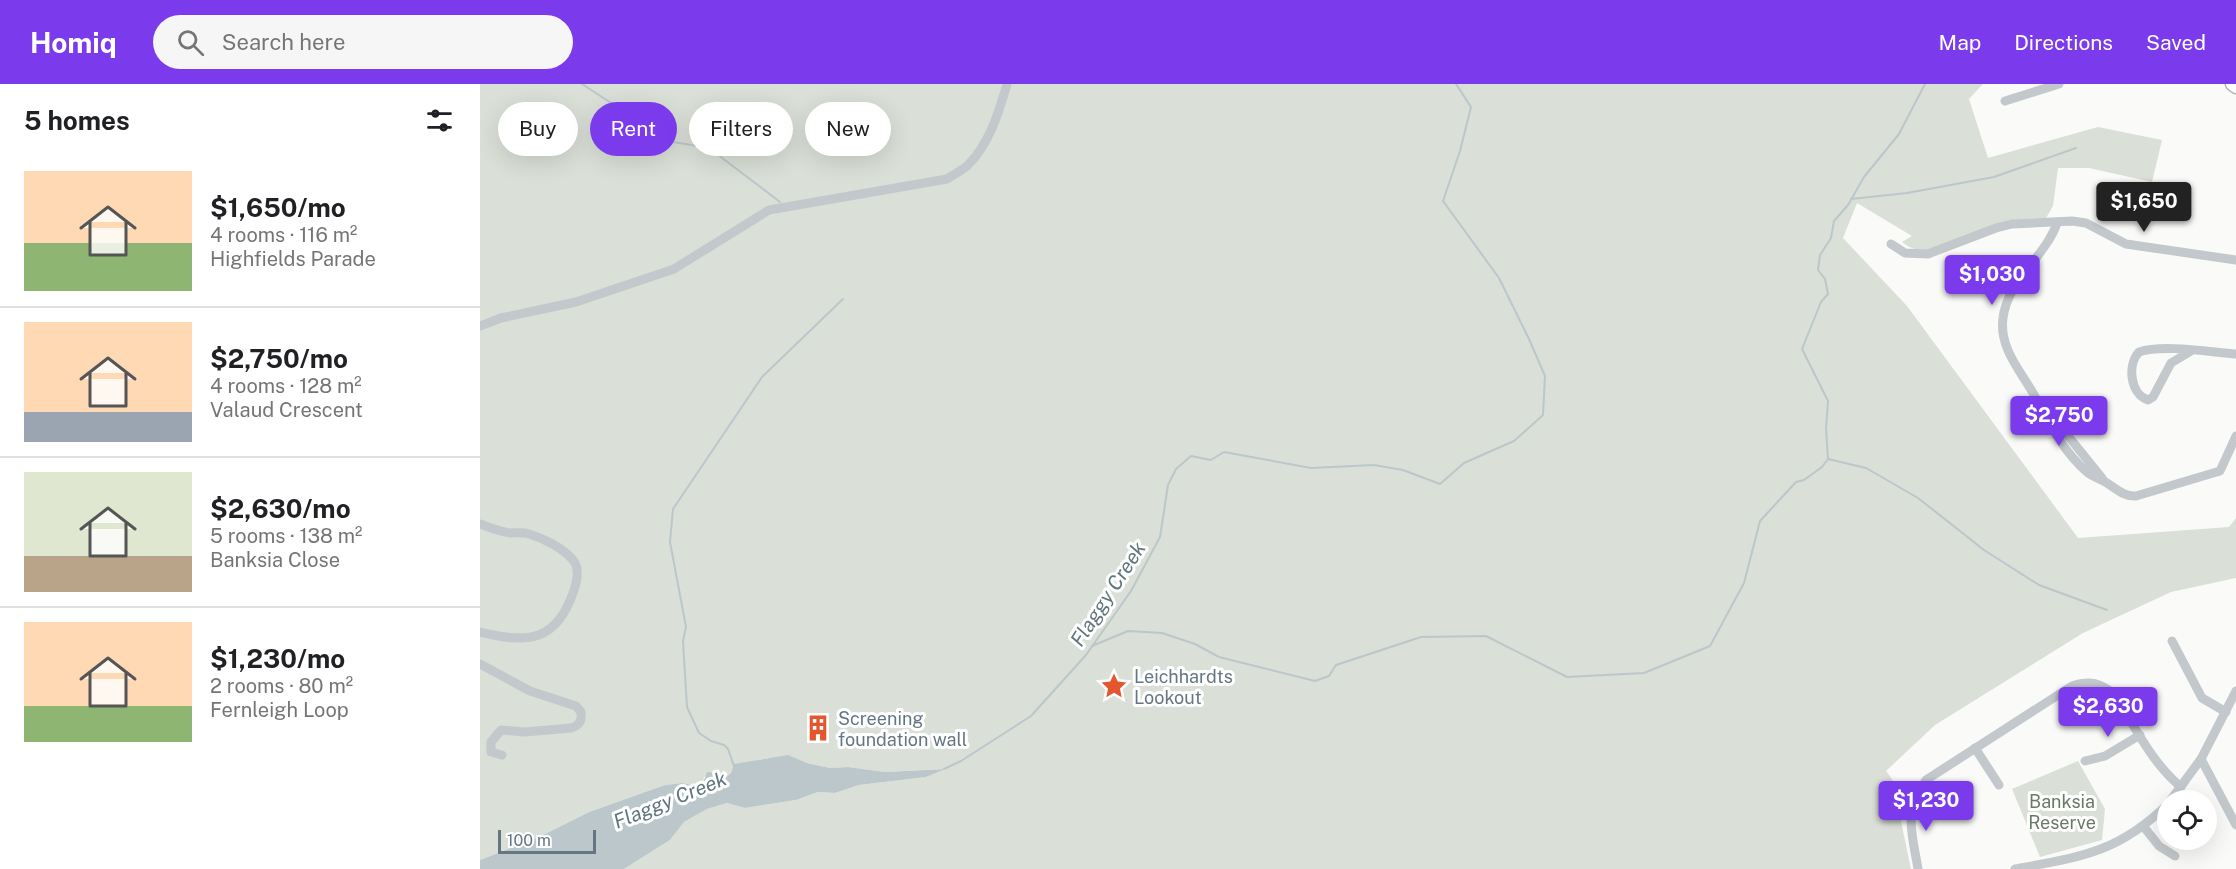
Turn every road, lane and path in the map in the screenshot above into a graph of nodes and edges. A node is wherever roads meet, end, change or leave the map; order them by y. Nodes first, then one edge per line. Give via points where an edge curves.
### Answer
1 (1007, 84) edge
2 (2059, 84) edge
3 (2232, 84) edge
4 (2236, 87) edge
5 (2005, 101) dead end
6 (2057, 223) junction
7 (1891, 244) dead end
8 (2236, 260) edge
9 (480, 326) edge
10 (2191, 351) junction
11 (2236, 354) edge
12 (2236, 436) edge
13 (480, 524) edge
14 (480, 632) edge
15 (2172, 641) dead end
16 (480, 664) edge
17 (2236, 690) edge
18 (2226, 712) junction
19 (2140, 735) junction
20 (1975, 748) junction
21 (502, 755) dead end
22 (2201, 759) junction
23 (2085, 761) dead end
24 (2000, 785) dead end
25 (2181, 787) junction
26 (2179, 790) edge
27 (2157, 815) edge
28 (2236, 825) edge
29 (2144, 827) junction
30 (2175, 856) dead end
31 (2054, 865) edge
32 (1918, 869) edge
33 (2015, 869) edge

1 - 9 street via 982,148 966,167 947,179 769,210 674,269 576,302
2 - 5 street
3 - 4 main road
6 - 7 street via 2012,224 1928,254 1905,253
6 - 8 street via 2086,223 2126,244
6 - 12 street via 2052,237 2013,292 2002,327 2006,348 2033,394 2078,450 2105,482 2132,496 2216,473 2223,467
10 - 10 street via 2171,363 2153,397 2142,397 2131,372 2139,352
10 - 11 street
13 - 14 street via 531,534 574,561 578,572 562,618 552,629 526,639
15 - 18 street via 2202,698
16 - 21 street via 523,688 576,706 581,712 582,720 571,728 501,730 490,747 491,752
17 - 18 street
18 - 22 street
19 - 20 street via 2115,695 2105,687 2085,682 2072,686
19 - 23 street via 2104,756
19 - 25 street via 2157,763
20 - 24 street
20 - 32 street via 1926,780 1916,794 1910,811
22 - 25 street
22 - 28 street
25 - 26 street
27 - 29 street
29 - 30 street via 2159,846
29 - 31 street via 2123,840
31 - 33 street

